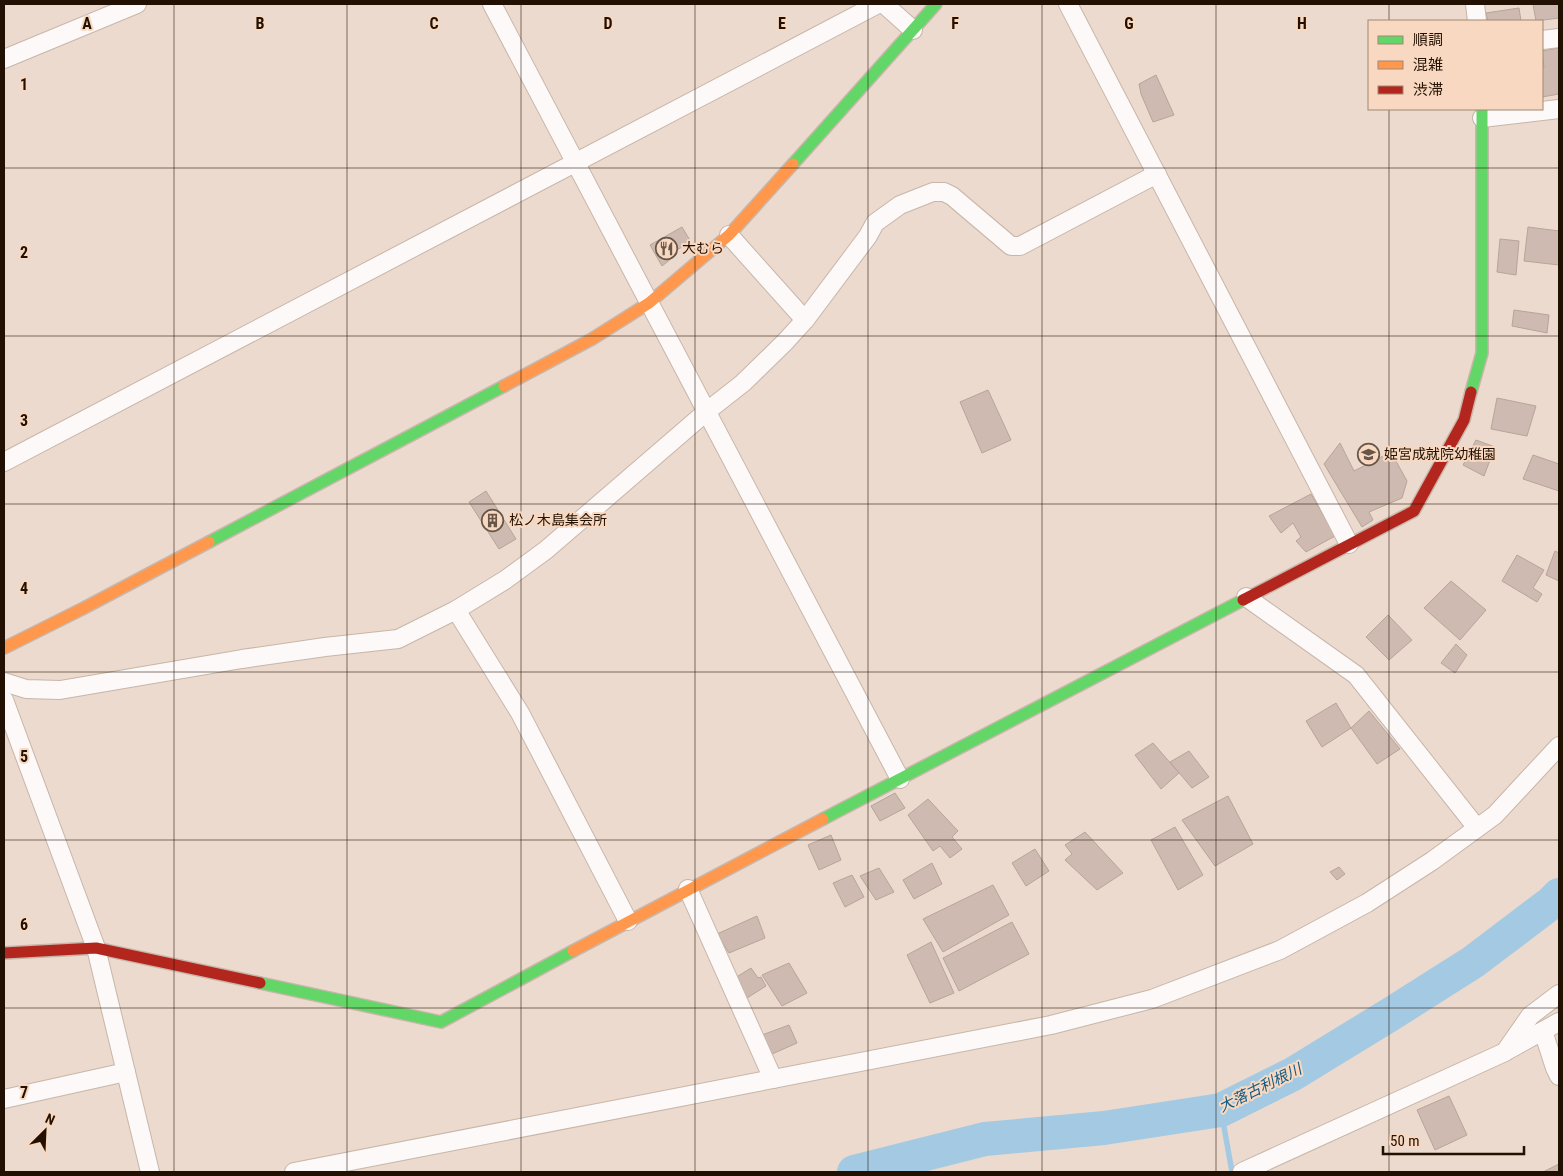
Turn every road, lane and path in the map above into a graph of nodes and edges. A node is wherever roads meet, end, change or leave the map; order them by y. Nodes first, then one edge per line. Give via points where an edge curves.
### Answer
1 (138, 4) edge
2 (492, 4) edge
3 (878, 4) edge
4 (884, 4) edge
5 (936, 4) edge
6 (1068, 4) edge
7 (1475, 4) edge
8 (1477, 20) edge
9 (913, 30) junction
10 (1559, 38) edge
11 (1543, 40) edge
12 (4, 59) edge
13 (1559, 109) edge
14 (1540, 110) edge
15 (1543, 110) edge
16 (1482, 113) edge
17 (575, 162) junction
18 (1157, 174) junction
19 (729, 235) junction
20 (649, 303) junction
21 (805, 320) junction
22 (706, 412) junction
23 (4, 462) edge
24 (1349, 544) junction
25 (1246, 597) junction
26 (456, 610) junction
27 (4, 648) edge
28 (4, 682) edge
29 (4, 700) edge
30 (1559, 746) edge
31 (900, 779) junction
32 (1477, 828) junction
33 (688, 889) junction
34 (628, 921) junction
35 (96, 948) junction
36 (4, 953) edge
37 (1559, 994) edge
38 (1559, 1022) edge
39 (1543, 1031) junction
40 (1505, 1052) junction
41 (126, 1072) junction
42 (1559, 1076) edge
43 (773, 1079) junction
44 (4, 1099) edge
45 (1252, 1171) edge
46 (150, 1172) edge
47 (294, 1172) edge

1 - 12 street
2 - 17 street
3 - 17 street
4 - 9 street
5 - 9 street
6 - 18 street
7 - 8 street
9 - 19 street
10 - 11 street
13 - 15 street
14 - 16 street
16 - 24 street via 1482,353 1464,420 1414,511
17 - 20 street
17 - 23 street
18 - 21 street via 1020,246 1011,246 944,192 934,192 900,205 875,223
18 - 24 street
19 - 20 street
19 - 21 street
20 - 22 street
20 - 27 street via 592,338
21 - 22 street via 750,376
22 - 26 street via 546,550
22 - 31 street
24 - 25 street
25 - 31 street
25 - 32 street via 1356,674
26 - 28 street via 398,639 242,659 60,690 26,689
26 - 34 street via 520,713
29 - 35 street
30 - 32 street via 1495,815
31 - 33 street
32 - 43 street via 1367,903 1280,950 1152,999 1051,1025
33 - 34 street
33 - 43 street
34 - 35 street via 441,1022
35 - 36 street
35 - 41 street
37 - 40 street via 1530,1016
38 - 39 street
39 - 40 street
39 - 42 street
40 - 45 street
41 - 44 street
41 - 46 street
43 - 47 street

